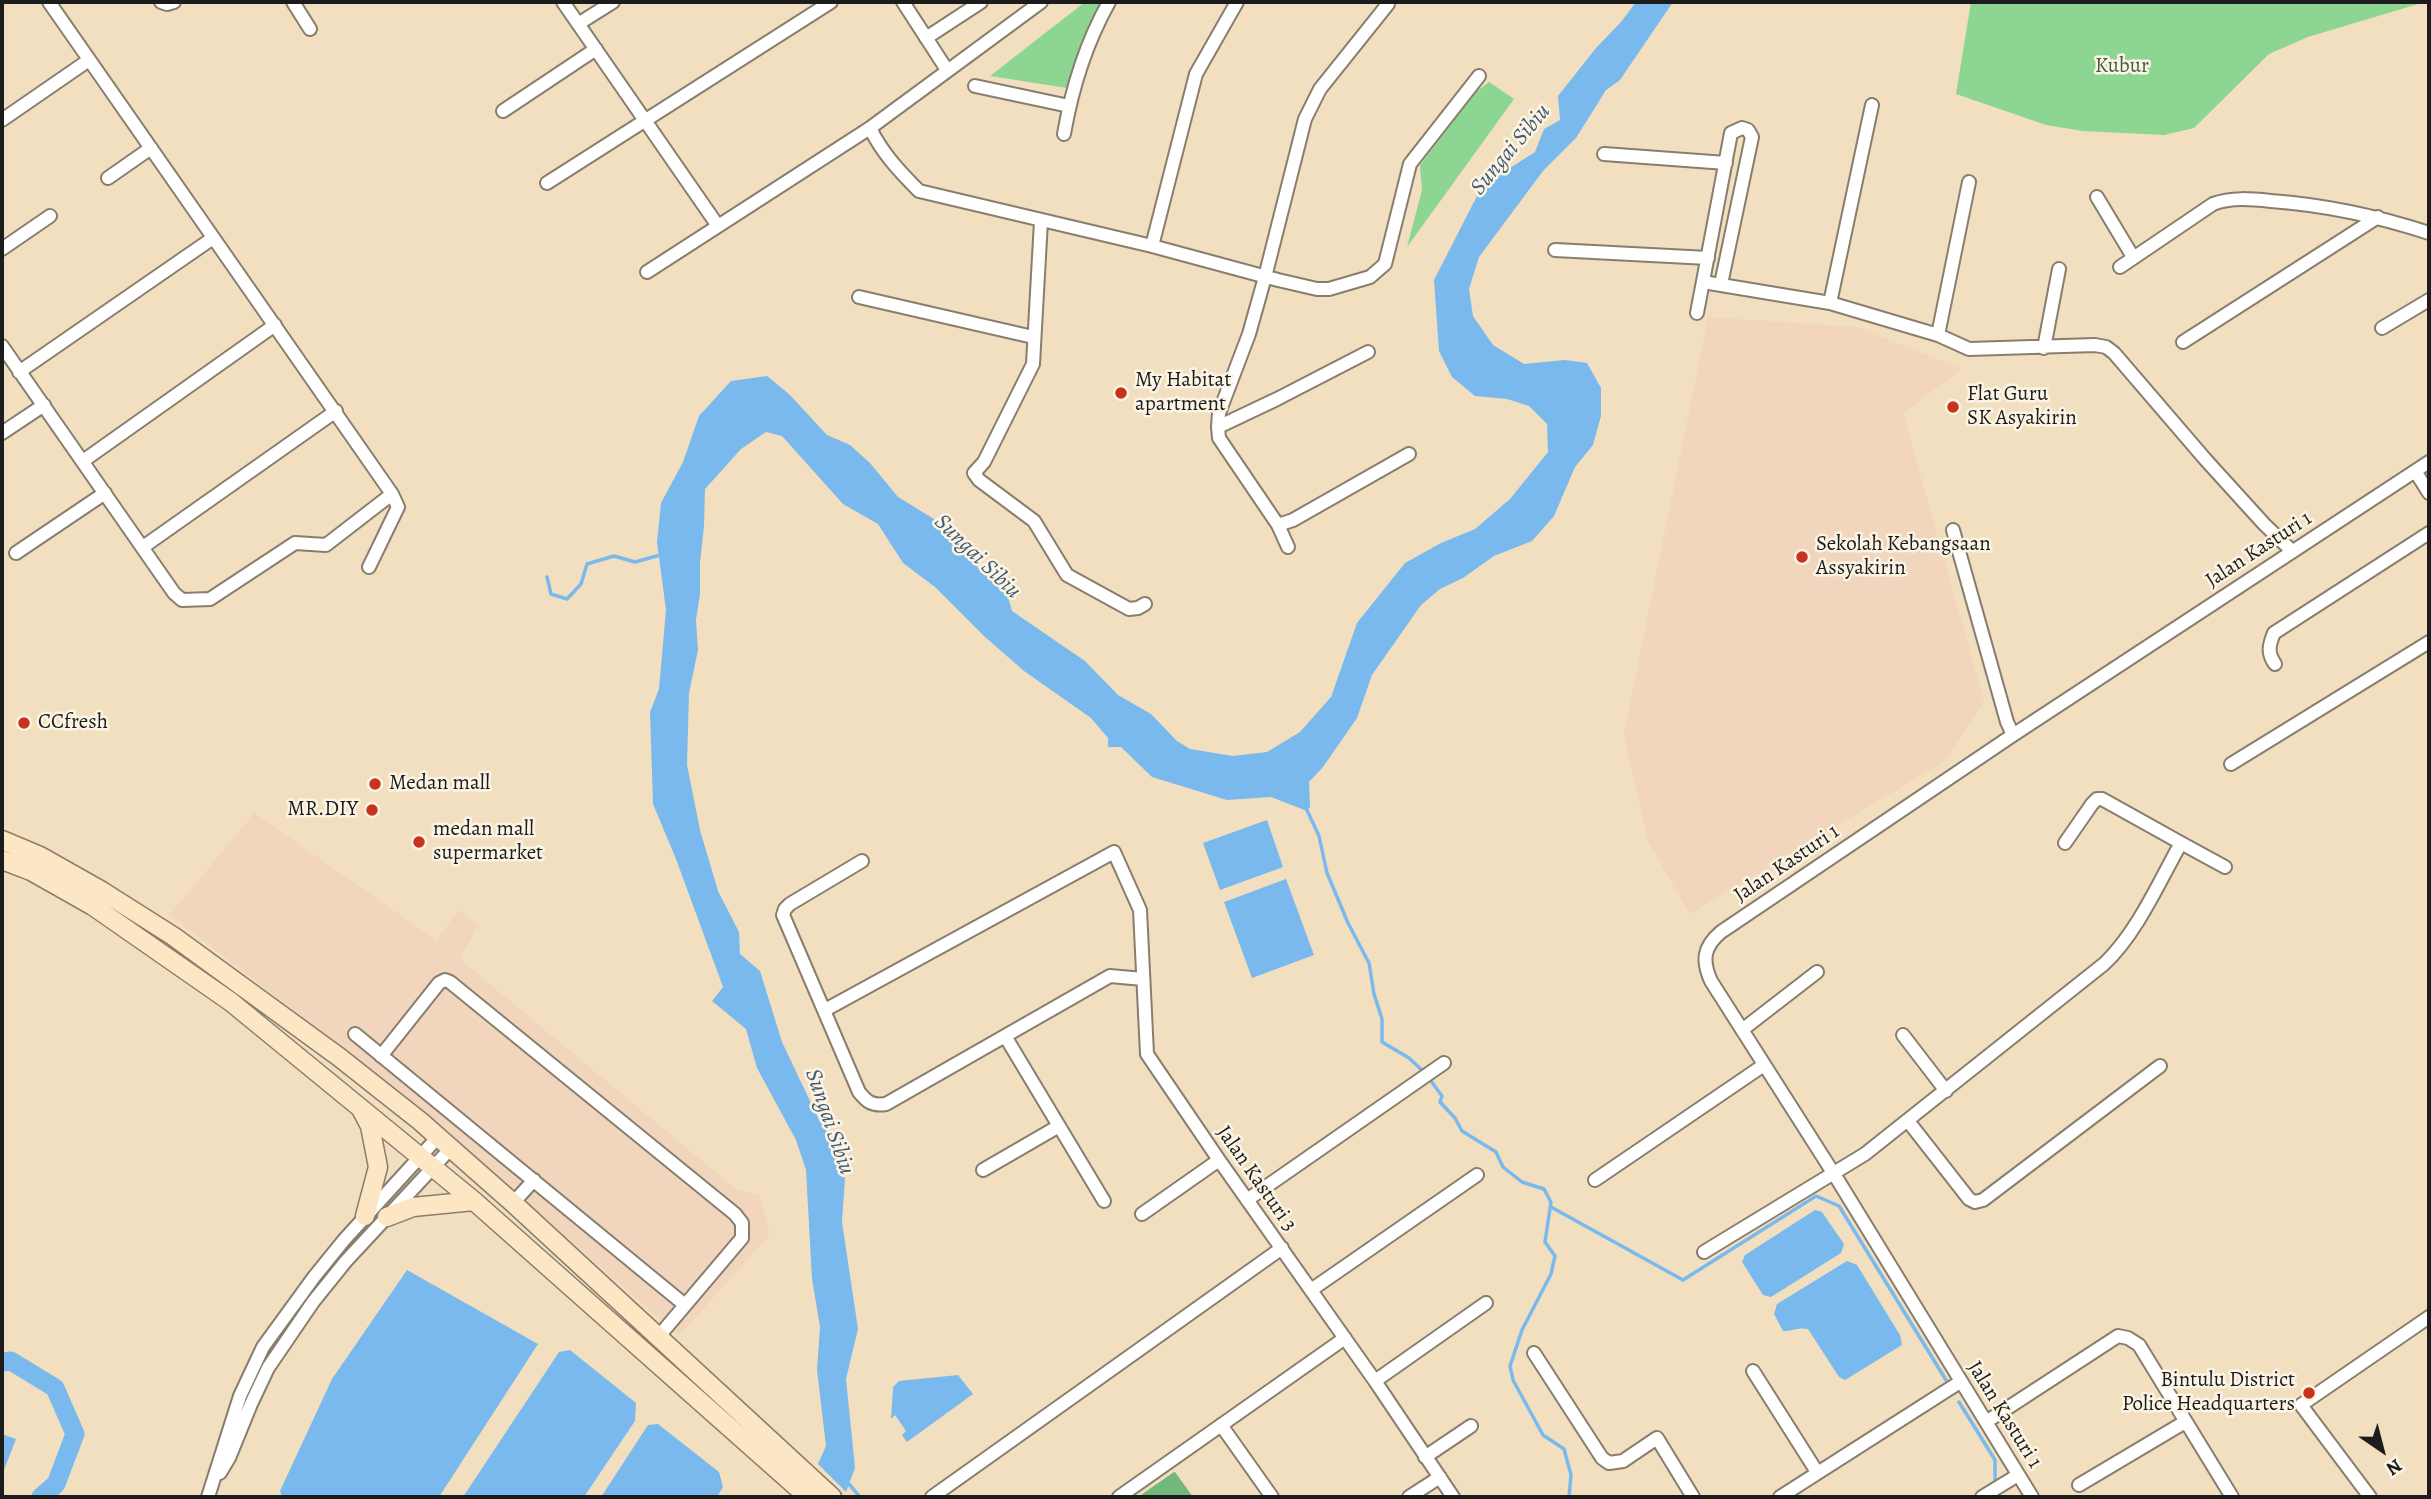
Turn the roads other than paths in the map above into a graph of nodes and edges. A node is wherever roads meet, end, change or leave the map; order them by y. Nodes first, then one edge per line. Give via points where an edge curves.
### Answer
1 (49, 2) edge
2 (162, 2) edge
3 (174, 2) edge
4 (293, 2) edge
5 (563, 2) edge
6 (613, 2) edge
7 (831, 2) edge
8 (903, 2) edge
9 (981, 2) edge
10 (1041, 2) edge
11 (1109, 2) edge
12 (1237, 2) edge
13 (1388, 3) edge
14 (578, 24) junction
15 (310, 29) dead end
16 (926, 38) junction
17 (596, 49) junction
18 (89, 60) junction
19 (947, 70) junction
20 (1479, 76) dead end
21 (975, 86) dead end
22 (1872, 105) dead end
23 (1069, 106) junction
24 (503, 111) dead end
25 (2, 120) edge
26 (645, 121) junction
27 (870, 128) junction
28 (1065, 134) dead end
29 (151, 148) junction
30 (1604, 154) dead end
31 (1726, 163) junction
32 (107, 178) dead end
33 (1969, 182) dead end
34 (547, 183) dead end
35 (2097, 197) dead end
36 (50, 216) dead end
37 (2378, 217) junction
38 (1041, 221) junction
39 (718, 226) junction
40 (2429, 233) edge
41 (213, 238) junction
42 (1152, 246) junction
43 (2, 249) edge
44 (1555, 250) dead end
45 (2133, 257) junction
46 (1708, 258) junction
47 (2119, 267) dead end
48 (2059, 269) dead end
49 (647, 272) dead end
50 (1265, 277) junction
51 (1703, 282) junction
52 (1721, 284) junction
53 (859, 297) dead end
54 (2429, 300) edge
55 (1830, 303) junction
56 (1697, 313) dead end
57 (275, 326) junction
58 (2382, 328) dead end
59 (1938, 335) junction
60 (1033, 337) junction
61 (2183, 342) dead end
62 (2, 346) edge
63 (2044, 348) junction
64 (1368, 352) dead end
65 (19, 372) junction
66 (44, 405) junction
67 (336, 411) junction
68 (1218, 427) junction
69 (2, 433) edge
70 (1409, 454) dead end
71 (83, 461) junction
72 (2429, 462) edge
73 (2415, 471) junction
74 (105, 493) junction
75 (2429, 493) edge
76 (392, 494) junction
77 (1278, 526) junction
78 (1953, 530) dead end
79 (2429, 533) edge
80 (143, 547) junction
81 (1287, 547) dead end
82 (2292, 551) junction
83 (16, 553) dead end
84 (369, 567) dead end
85 (1145, 604) dead end
86 (2429, 642) edge
87 (2275, 664) dead end
88 (2013, 735) junction
89 (2231, 764) dead end
90 (2, 840) edge
91 (2065, 843) dead end
92 (2181, 843) junction
93 (2, 860) edge
94 (862, 861) dead end
95 (2225, 867) dead end
96 (1817, 972) dead end
97 (1143, 979) junction
98 (825, 1010) junction
99 (1742, 1030) junction
100 (355, 1034) dead end
101 (1903, 1035) dead end
102 (1005, 1036) junction
103 (382, 1056) junction
104 (1444, 1063) dead end
105 (1764, 1065) junction
106 (2160, 1066) dead end
107 (1946, 1091) junction
108 (359, 1105) junction
109 (1908, 1121) junction
110 (1059, 1126) junction
111 (445, 1142) junction
112 (1219, 1160) junction
113 (426, 1161) junction
114 (983, 1170) dead end
115 (1833, 1173) junction
116 (1477, 1175) dead end
117 (534, 1180) junction
118 (1595, 1180) dead end
119 (1247, 1200) junction
120 (474, 1201) junction
121 (1104, 1202) dead end
122 (513, 1203) junction
123 (1142, 1214) dead end
124 (365, 1216) junction
125 (387, 1217) junction
126 (1282, 1248) junction
127 (1704, 1252) dead end
128 (1311, 1290) junction
129 (1486, 1303) dead end
130 (685, 1305) junction
131 (2429, 1317) edge
132 (659, 1336) junction
133 (1345, 1338) junction
134 (1534, 1353) dead end
135 (1753, 1371) dead end
136 (1375, 1381) junction
137 (1960, 1382) junction
138 (1986, 1422) junction
139 (2185, 1422) junction
140 (1221, 1425) junction
141 (1471, 1426) dead end
142 (766, 1447) junction
143 (1425, 1457) junction
144 (1817, 1472) junction
145 (2018, 1475) junction
146 (1440, 1478) junction
147 (214, 1482) junction
148 (2079, 1485) dead end
149 (208, 1497) edge
150 (807, 1497) edge
151 (832, 1497) edge
152 (932, 1497) edge
153 (1119, 1497) edge
154 (1272, 1497) edge
155 (1409, 1497) edge
156 (1452, 1497) edge
157 (1693, 1497) edge
158 (1780, 1497) edge
159 (1982, 1497) edge
160 (2032, 1497) edge
161 (2232, 1497) edge
162 (2370, 1497) edge

1 - 18 street
2 - 3 street
4 - 15 street
5 - 14 street
6 - 14 street
7 - 26 street
8 - 16 street
9 - 16 street
10 - 19 street
11 - 23 street via 1091,34
12 - 42 street via 1196,74
13 - 50 street via 1320,89 1305,119
14 - 17 street
16 - 19 street
17 - 24 street
17 - 26 street
18 - 25 street
18 - 29 street
19 - 27 street
20 - 50 street via 1410,164 1385,264 1379,270 1329,289
21 - 23 street
22 - 55 street
23 - 28 street
26 - 34 street
26 - 39 street
27 - 38 street via 876,142 919,191
27 - 39 street
29 - 32 street
29 - 41 street
30 - 31 street
31 - 46 street
31 - 52 street via 1731,133 1748,130 1752,137
33 - 59 street
35 - 45 street
36 - 43 street
37 - 40 street
37 - 45 street via 2304,203 2223,200
37 - 61 street
38 - 42 street
38 - 60 street
39 - 49 street
41 - 57 street
41 - 65 street
42 - 50 street
44 - 46 street
45 - 47 street
46 - 51 street
48 - 63 street
50 - 68 street
51 - 52 street
51 - 56 street
52 - 55 street
53 - 60 street
54 - 58 street
55 - 59 street
57 - 67 street
57 - 71 street
59 - 63 street via 1969,349
60 - 85 street via 1032,365 975,473 979,481 1034,521 1067,575 1129,609
62 - 65 street
63 - 82 street via 2095,345 2114,353
64 - 68 street
65 - 66 street
66 - 69 street
66 - 71 street
67 - 76 street
67 - 80 street
68 - 77 street via 1219,438
70 - 77 street
71 - 74 street
72 - 73 street, Jalan Kasturi 1
73 - 75 street
73 - 82 street, Jalan Kasturi 1
74 - 80 street
74 - 83 street
76 - 80 street via 327,545 295,543 210,599 177,598
76 - 84 street via 398,507
77 - 81 street
78 - 88 street
79 - 87 street via 2274,633 2269,656
82 - 88 street, Jalan Kasturi 1
86 - 89 street
88 - 99 street, Jalan Kasturi 1 via 1713,939 1704,954 1705,967
90 - 111 street via 82,879 173,936
91 - 92 street via 2092,804 2102,799
92 - 95 street
92 - 107 street via 2118,951
93 - 108 street via 93,906 231,1002
94 - 98 street via 790,904 783,915
96 - 99 street
97 - 98 street, Jalan Kasturi 3 via 1140,910 1114,852
97 - 102 street via 1110,976
97 - 112 street, Jalan Kasturi 3 via 1145,1050
98 - 102 street via 859,1092 876,1105 886,1104
99 - 105 street, Jalan Kasturi 1
100 - 103 street
101 - 107 street
102 - 110 street
103 - 117 street
103 - 130 street via 439,983 450,982 735,1214 742,1223 742,1238
104 - 119 street
105 - 115 street, Jalan Kasturi 1
105 - 118 street
106 - 109 street via 1975,1202
107 - 109 street
108 - 113 street
108 - 124 street via 370,1126 378,1167
109 - 115 street
110 - 114 street
110 - 121 street
111 - 113 street
111 - 122 street
112 - 119 street, Jalan Kasturi 3
112 - 123 street
113 - 120 street
113 - 124 street
113 - 125 street
115 - 127 street
115 - 137 street, Jalan Kasturi 1
116 - 128 street
117 - 122 street
117 - 130 street
119 - 126 street, Jalan Kasturi 3
120 - 125 street via 413,1207
120 - 142 street
122 - 132 street
124 - 147 street via 263,1348 240,1396
125 - 147 street via 346,1261 287,1338
126 - 128 street, Jalan Kasturi 3
126 - 152 street
128 - 133 street, Jalan Kasturi 3
129 - 136 street
130 - 132 street
131 - 162 street via 2301,1405
132 - 142 street
133 - 136 street, Jalan Kasturi 3
133 - 140 street
134 - 157 street via 1602,1458 1609,1463 1623,1461 1657,1438
135 - 144 street
136 - 143 street, Jalan Kasturi 3
137 - 138 street, Jalan Kasturi 1
137 - 144 street
138 - 139 street via 2118,1336 2139,1345
138 - 145 street, Jalan Kasturi 1
139 - 148 street
139 - 161 street
140 - 153 street
140 - 154 street
141 - 143 street
142 - 150 street
142 - 151 street
143 - 146 street, Jalan Kasturi 3
144 - 158 street
145 - 159 street
145 - 160 street, Jalan Kasturi 1
146 - 155 street
146 - 156 street, Jalan Kasturi 3
147 - 149 street

